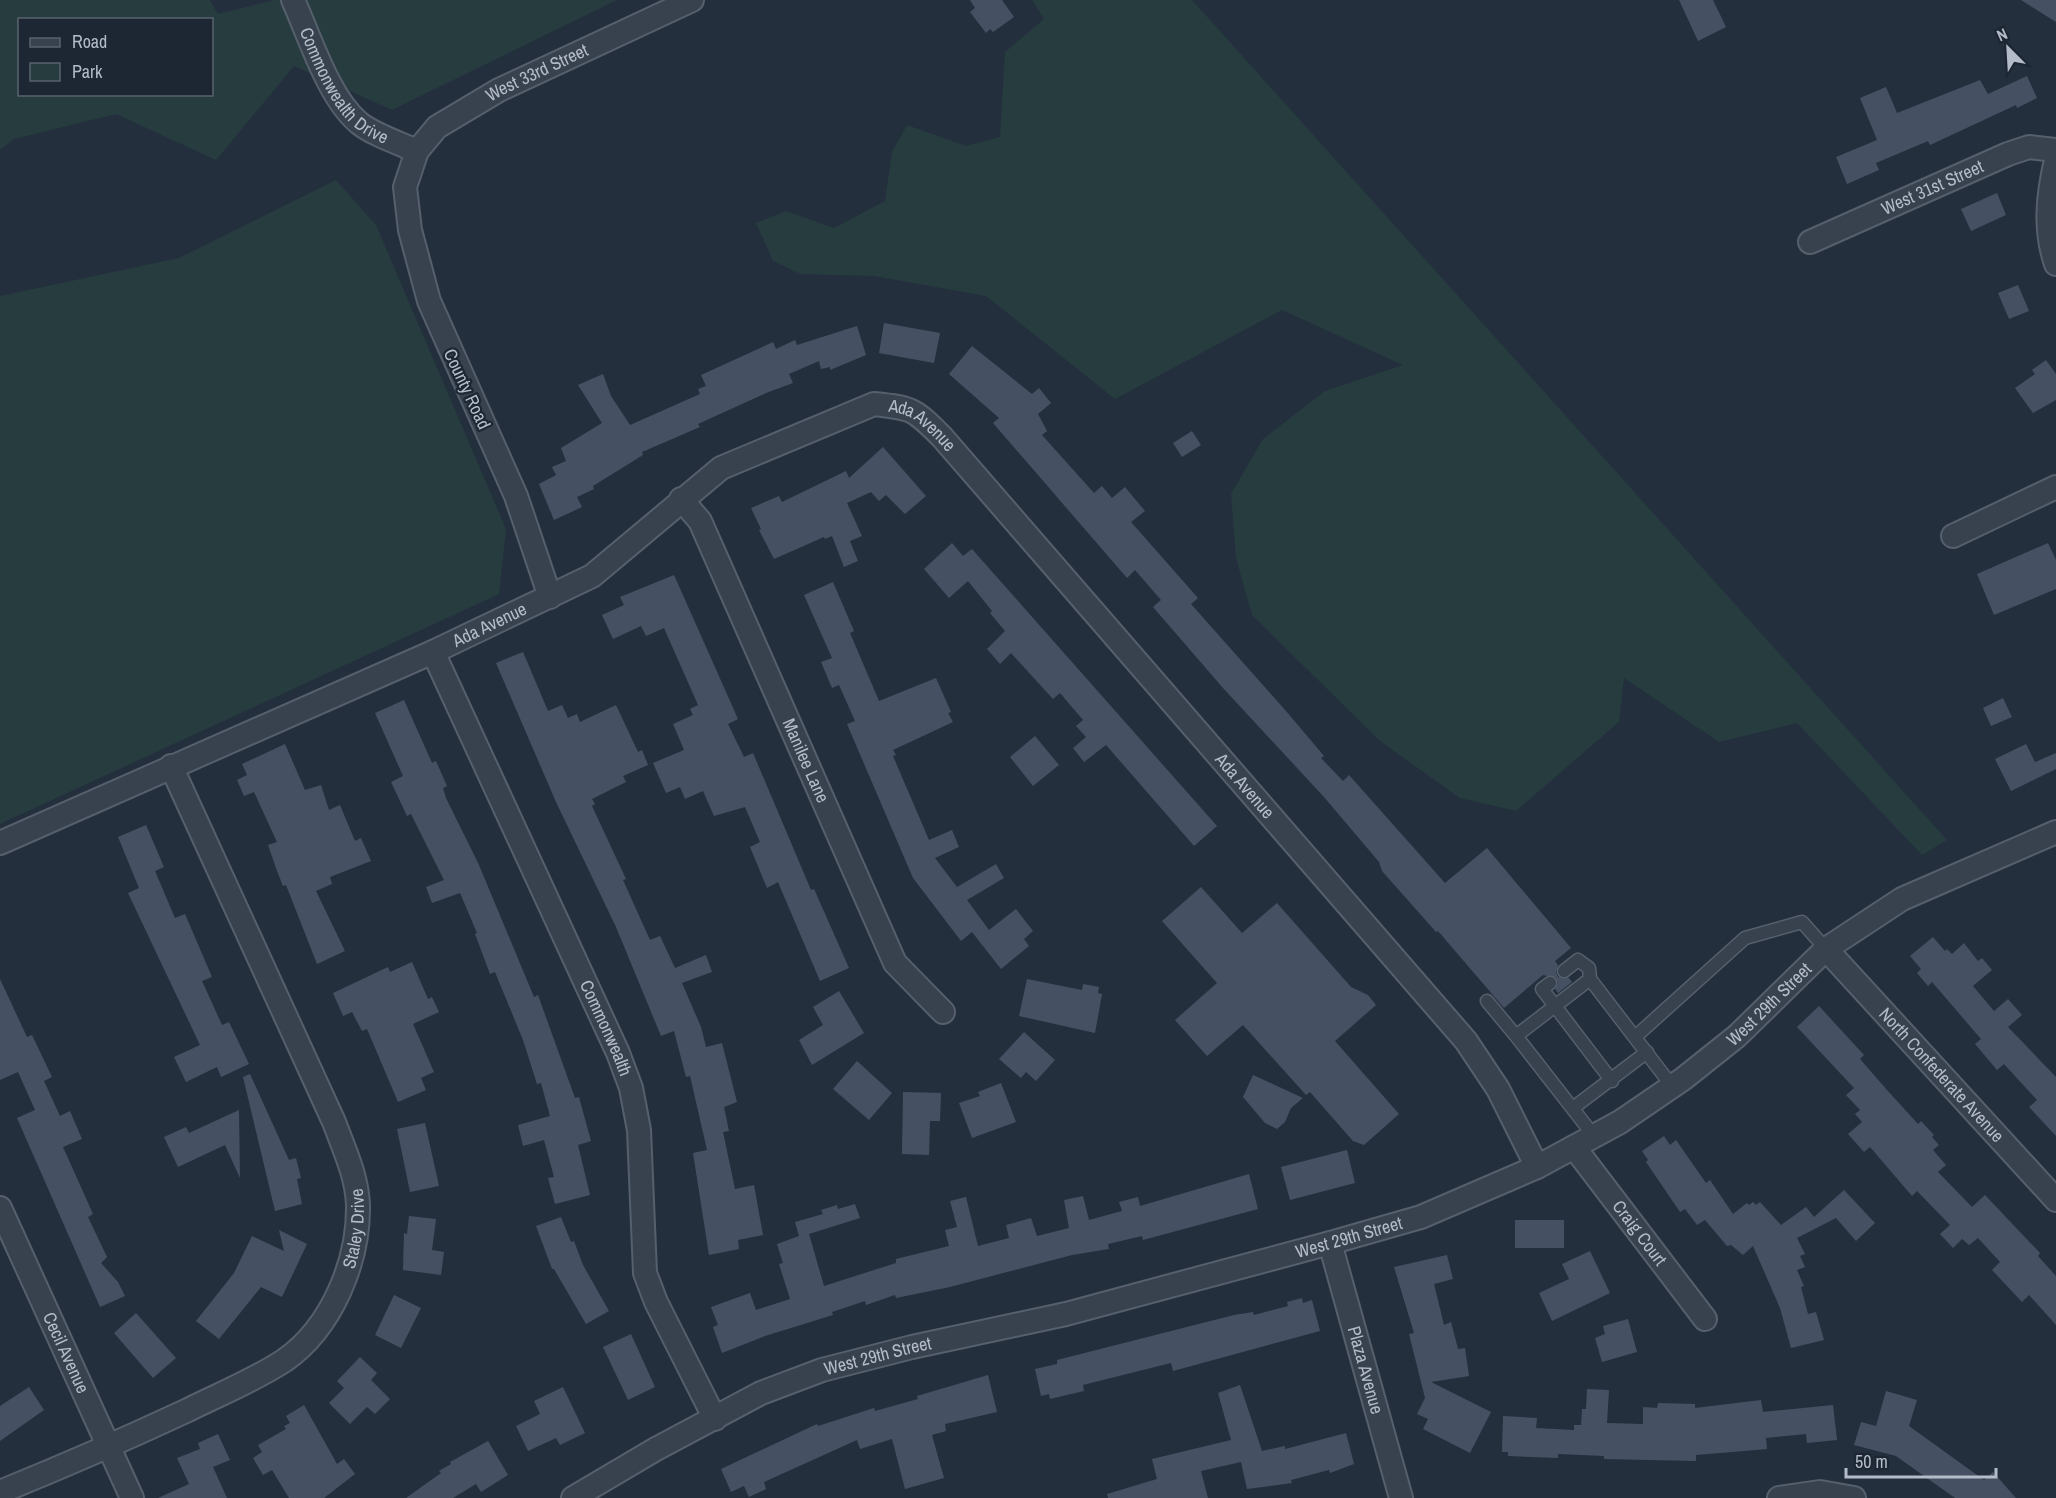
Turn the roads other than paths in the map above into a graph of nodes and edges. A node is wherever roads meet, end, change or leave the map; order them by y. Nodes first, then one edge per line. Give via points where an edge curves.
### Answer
1 (293, 0) edge
2 (692, 0) edge
3 (2056, 150) edge
4 (417, 151) junction
5 (2056, 160) edge
6 (408, 175) joint
7 (1810, 242) dead end
8 (2056, 264) edge
9 (2056, 487) edge
10 (681, 499) junction
11 (1953, 536) dead end
12 (550, 597) junction
13 (433, 652) junction
14 (171, 765) junction
15 (2056, 832) edge
16 (0, 843) edge
17 (1826, 949) junction
18 (1564, 972) dead end
19 (1590, 979) junction
20 (1550, 982) dead end
21 (1487, 1001) dead end
22 (1557, 1006) junction
23 (943, 1012) dead end
24 (1516, 1036) junction
25 (1635, 1037) junction
26 (1647, 1053) junction
27 (1612, 1081) junction
28 (1672, 1086) junction
29 (1573, 1108) junction
30 (1594, 1136) junction
31 (1574, 1147) junction
32 (1537, 1167) junction
33 (2056, 1200) edge
34 (0, 1208) edge
35 (1330, 1243) junction
36 (1705, 1319) dead end
37 (715, 1419) junction
38 (109, 1448) junction
39 (0, 1492) edge
40 (132, 1498) edge
41 (573, 1498) edge
42 (1401, 1498) edge
43 (1779, 1498) edge
44 (1854, 1498) edge

1 - 4 street, Commonwealth Drive via 334,91 352,117
2 - 4 street, West 33rd Street via 483,98 437,127
3 - 7 street, West 31st Street via 2029,147 2008,154
4 - 6 street, West 33rd Street
5 - 8 street via 2048,217
6 - 12 street, County Road via 406,211 429,301 516,496
9 - 11 street
10 - 12 street, Ada Avenue via 592,576
10 - 23 street, Manilee Lane via 700,521 895,963
10 - 32 street, Ada Avenue via 721,468 874,404 918,412 1466,1041 1498,1089
12 - 13 street, Ada Avenue
13 - 14 street, Ada Avenue
13 - 37 street, Commonwealth via 631,1088 639,1130 645,1273
14 - 16 street, Ada Avenue
14 - 38 street, Staley Drive via 334,1122 352,1170 358,1204 355,1235 332,1309 286,1359
15 - 17 street, West 29th Street via 1902,899
17 - 25 lane via 1802,922 1745,938
17 - 28 street, West 29th Street via 1737,1036
17 - 33 street, North Confederate Avenue
18 - 19 lane via 1578,960 1589,968
19 - 22 lane
19 - 25 lane
20 - 22 lane via 1542,989
21 - 24 lane
22 - 24 lane
22 - 27 lane
24 - 29 lane
25 - 26 lane
26 - 27 lane
26 - 28 lane
27 - 29 lane
28 - 30 street, West 29th Street
29 - 30 lane
30 - 31 street, West 29th Street
31 - 32 street, West 29th Street
31 - 36 street, Craig Court
32 - 35 street, West 29th Street via 1421,1217
34 - 38 street, Cecil Avenue
35 - 37 street, West 29th Street via 1066,1314 822,1370 761,1393
35 - 42 street, Plaza Avenue
37 - 41 street, West 29th Street
38 - 39 street, Staley Drive
38 - 40 street, Cecil Avenue
43 - 44 street via 1820,1492

